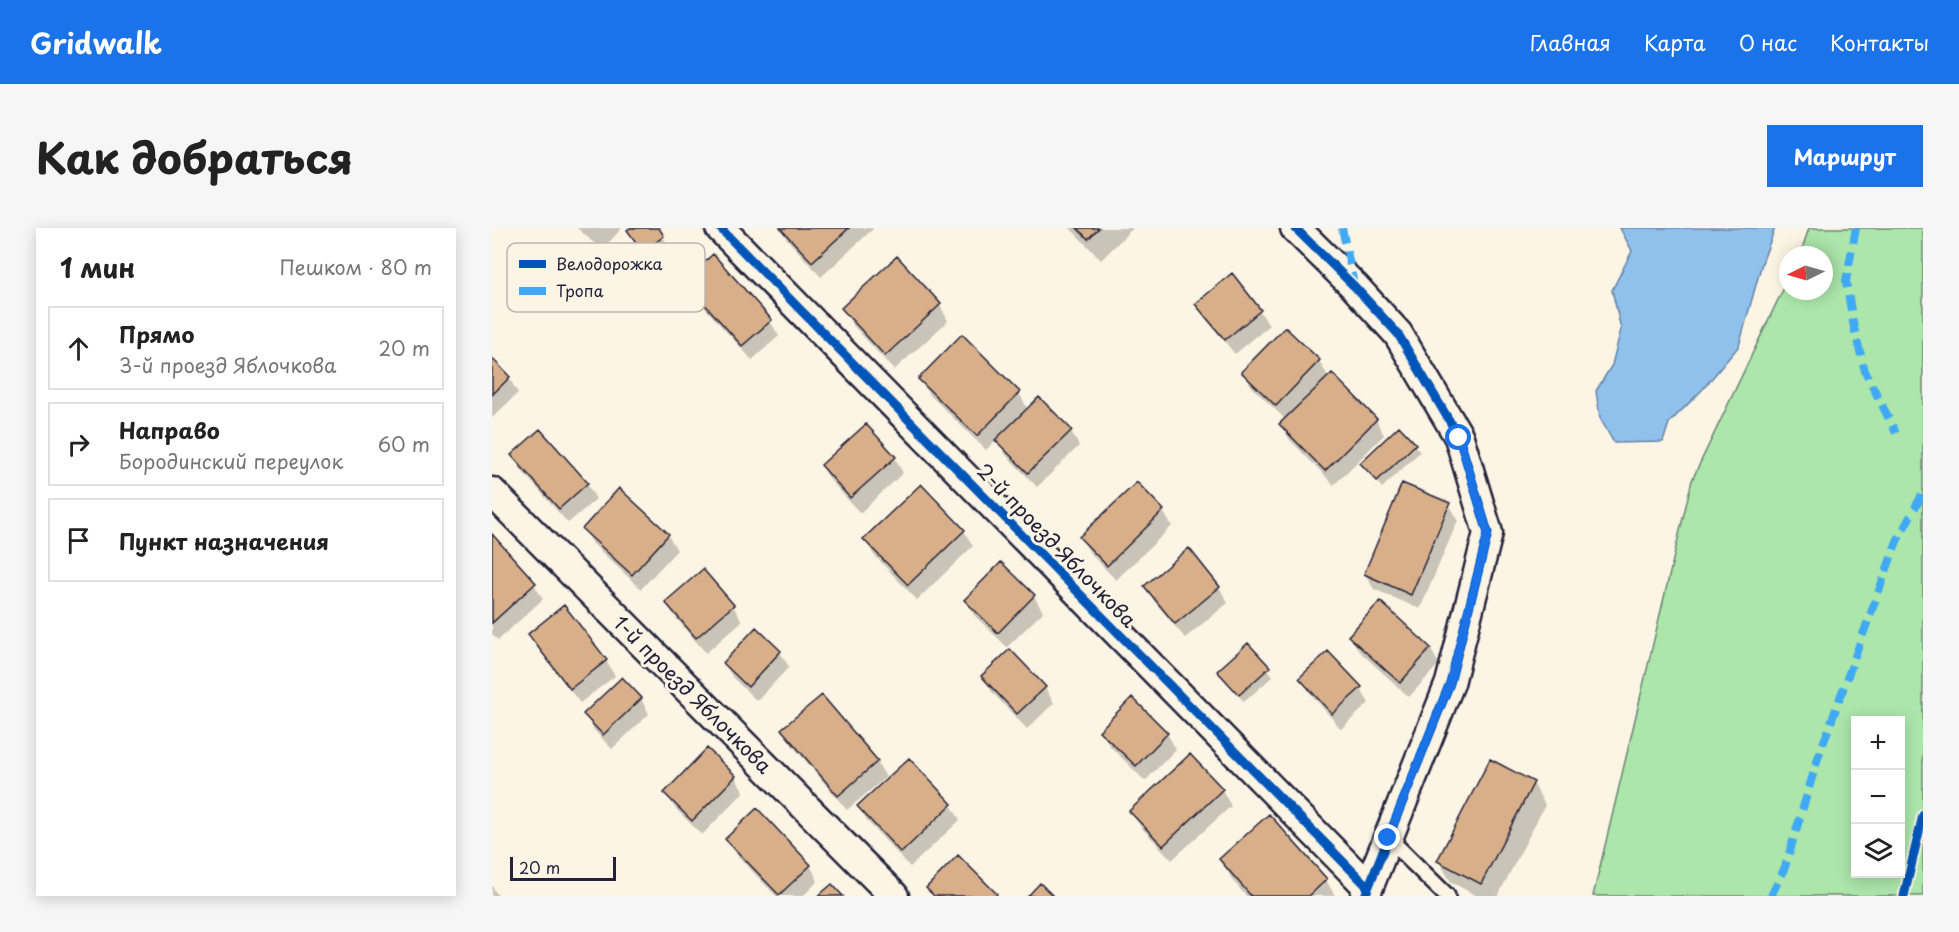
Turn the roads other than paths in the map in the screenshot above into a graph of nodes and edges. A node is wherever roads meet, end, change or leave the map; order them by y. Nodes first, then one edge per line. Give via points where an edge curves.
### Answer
1 (720, 228) edge
2 (1295, 228) edge
3 (492, 492) edge
4 (1388, 838) junction
5 (1367, 892) edge
6 (894, 896) edge
7 (1447, 896) edge

1 - 5 street, 2-й проезд Яблочкова
2 - 4 street via 1398,334 1459,438 1488,533 1450,683
3 - 6 street, 1-й проезд Яблочкова
4 - 5 street
4 - 7 lane

